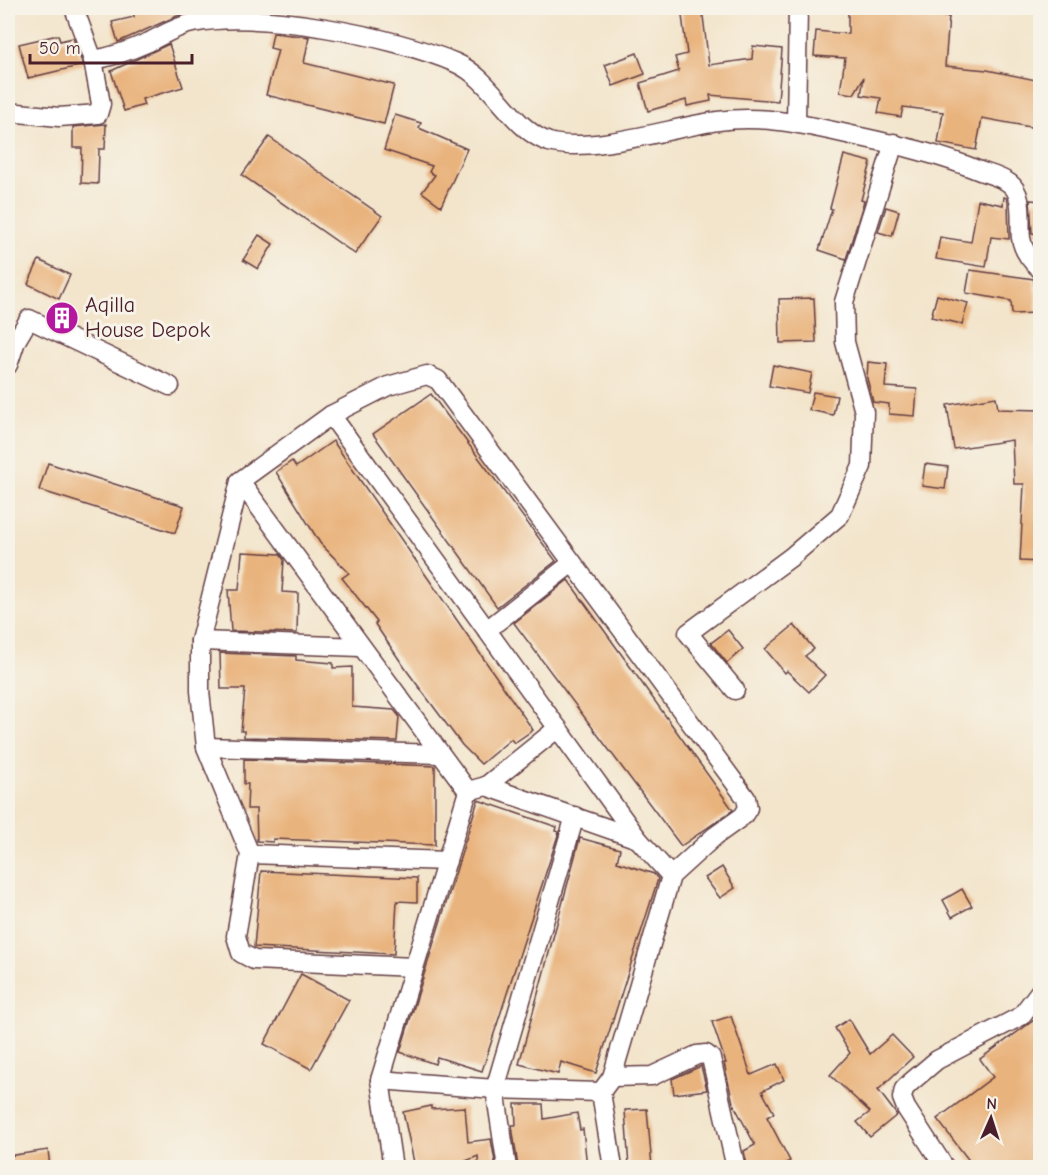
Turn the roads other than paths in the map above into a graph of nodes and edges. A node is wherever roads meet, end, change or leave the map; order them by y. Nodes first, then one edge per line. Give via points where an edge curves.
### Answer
1 (74, 8) edge
2 (798, 8) edge
3 (93, 60) junction
4 (8, 112) edge
5 (796, 122) junction
6 (894, 144) junction
7 (1041, 270) edge
8 (8, 359) edge
9 (170, 386) dead end
10 (331, 415) junction
11 (240, 481) junction
12 (572, 563) junction
13 (488, 629) junction
14 (200, 641) junction
15 (360, 646) junction
16 (735, 690) dead end
17 (558, 728) junction
18 (206, 747) junction
19 (440, 754) junction
20 (477, 789) junction
21 (575, 816) junction
22 (638, 839) junction
23 (250, 854) junction
24 (447, 861) junction
25 (671, 876) junction
26 (414, 967) junction
27 (1041, 991) edge
28 (380, 1080) junction
29 (606, 1085) junction
30 (495, 1089) junction
31 (393, 1167) edge
32 (507, 1167) edge
33 (613, 1167) edge
34 (736, 1167) edge
35 (945, 1167) edge

1 - 3 street
2 - 5 street
3 - 4 street via 101,104 98,114 59,117
3 - 5 street via 124,52 191,23 244,18 399,44 456,63 483,81 530,130 550,142 614,140 720,120
5 - 6 street
6 - 7 street via 1008,182 1018,196 1021,239 1027,255
6 - 16 street via 844,302 845,342 864,412 862,466 840,515 688,633
8 - 9 street via 28,319
10 - 11 street
10 - 12 street via 414,377 427,375 438,380
10 - 13 street
11 - 14 street
11 - 15 street
12 - 13 street
12 - 25 street via 746,798 743,816
13 - 17 street
14 - 15 street
14 - 18 street
15 - 19 street
17 - 20 street
17 - 22 street
18 - 19 street
18 - 23 street
19 - 20 street
20 - 21 street
20 - 24 street
21 - 22 street
21 - 30 street
22 - 25 street
23 - 24 street
23 - 26 street via 236,936 241,953 254,960
24 - 26 street
25 - 29 street
26 - 28 street
27 - 35 street via 1021,1016 937,1060 904,1089 906,1108
28 - 30 street
28 - 31 street
29 - 30 street
29 - 33 street
29 - 34 street via 652,1076 706,1054 711,1058
30 - 32 street

